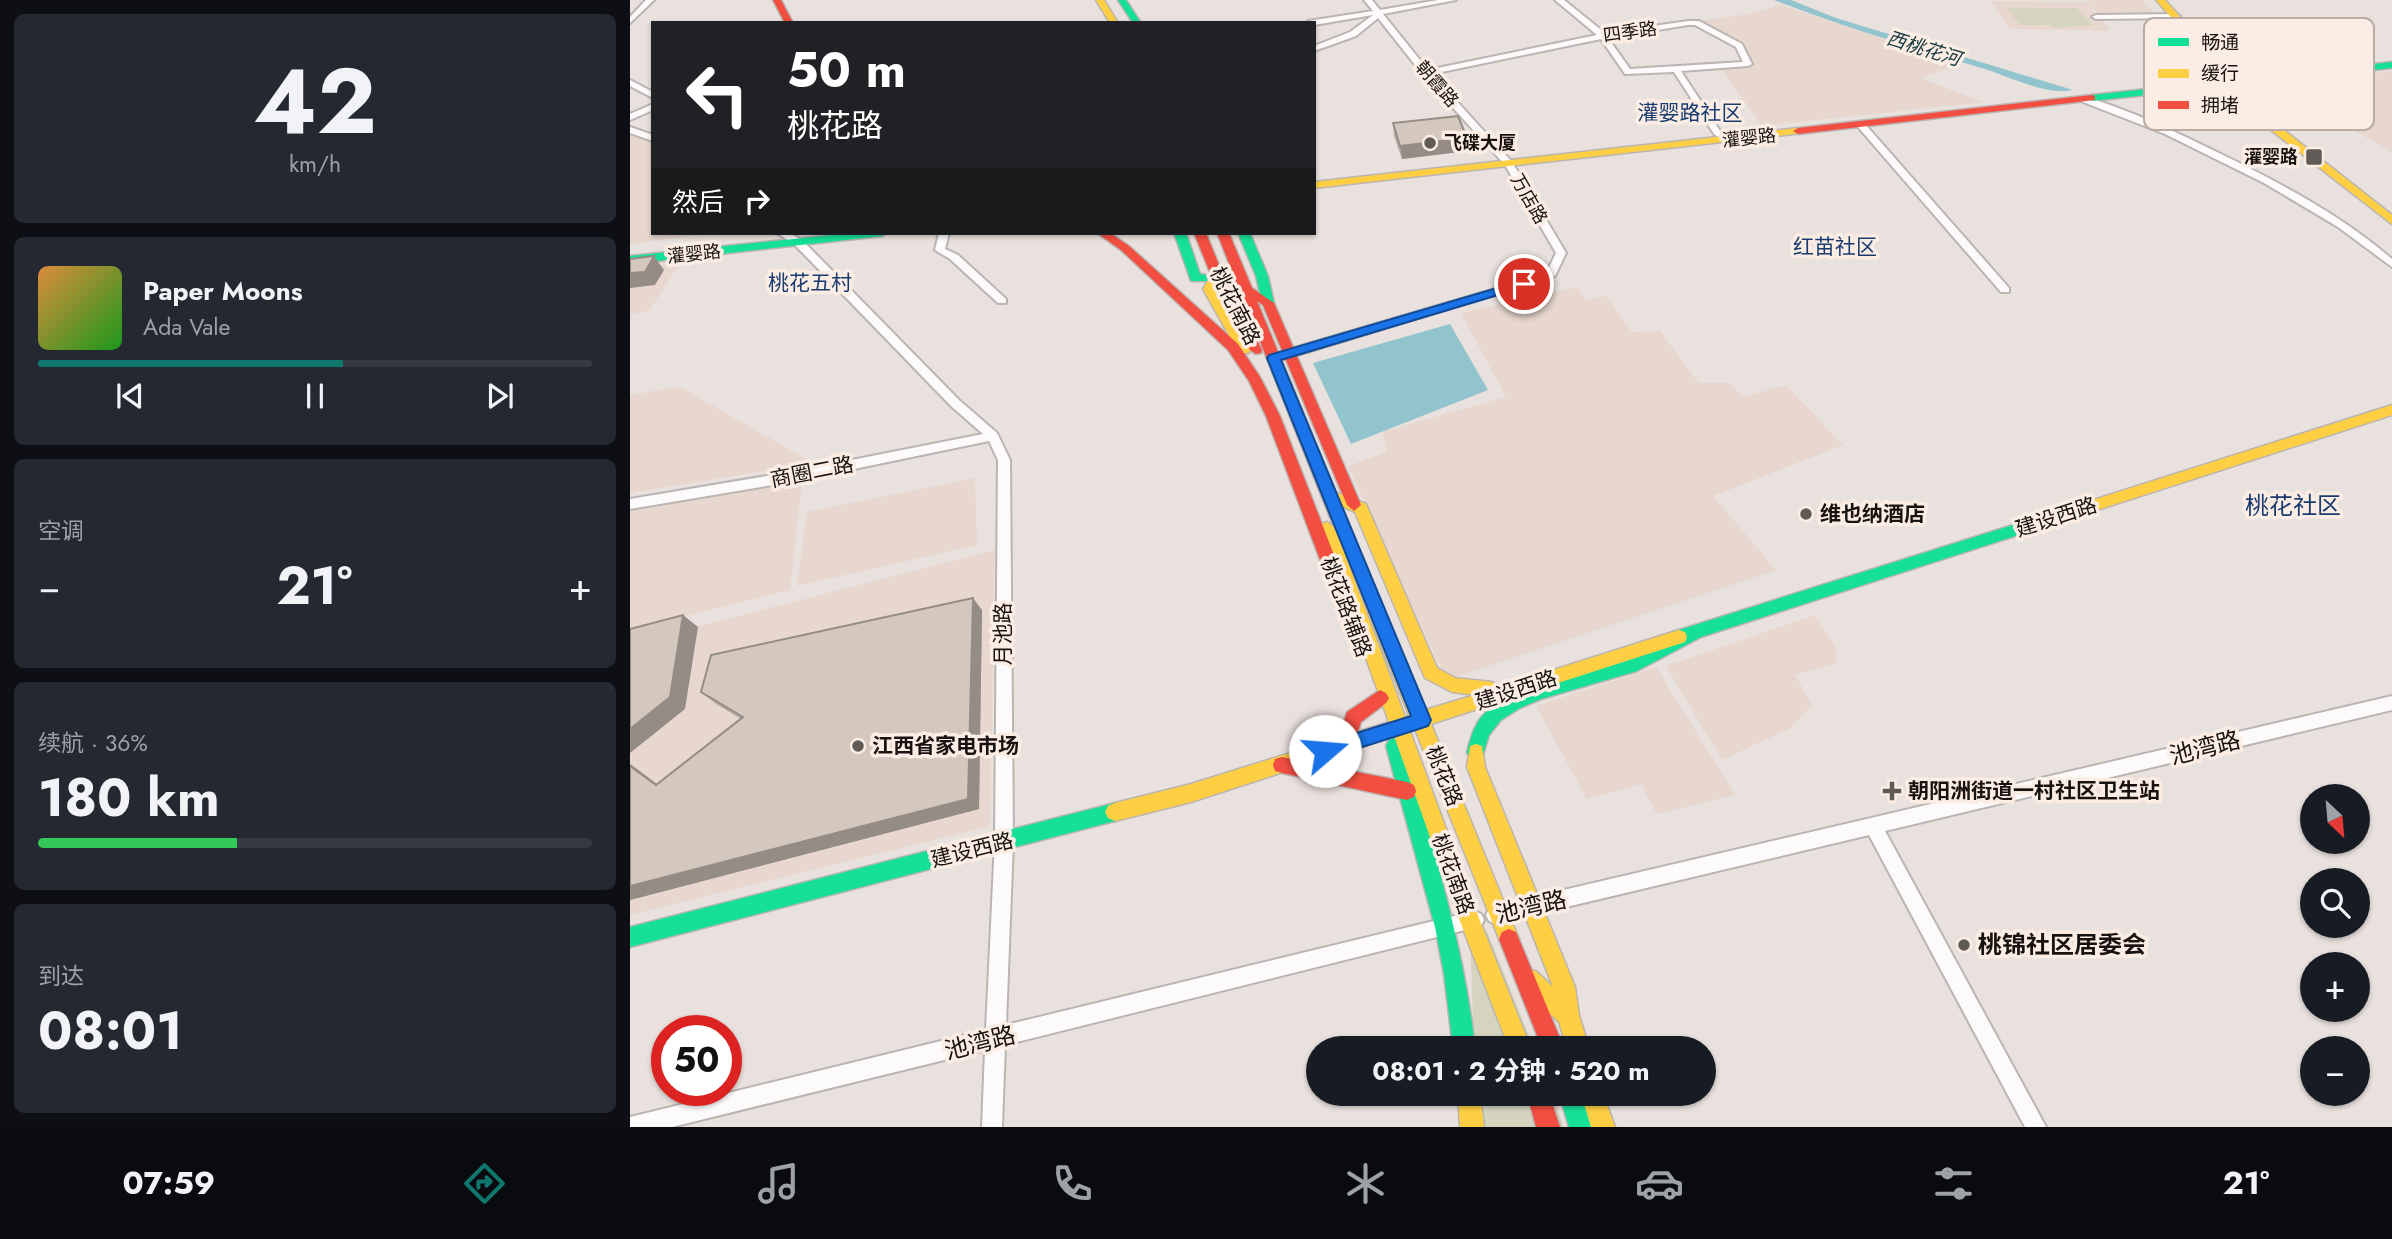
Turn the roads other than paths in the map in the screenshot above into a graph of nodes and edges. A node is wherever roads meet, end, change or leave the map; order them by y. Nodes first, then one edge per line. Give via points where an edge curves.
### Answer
1 (650, 0) edge
2 (777, 0) edge
3 (1100, 0) edge
4 (1112, 0) edge
5 (1122, 0) edge
6 (1368, 0) edge
7 (1452, 0) edge
8 (1559, 0) edge
9 (2160, 0) edge
10 (2171, 0) edge
11 (1378, 14) junction
12 (2176, 16) joint
13 (2096, 17) dead end
14 (2186, 18) edge
15 (630, 21) edge
16 (788, 21) edge
17 (1113, 21) edge
18 (1125, 21) edge
19 (1136, 21) edge
20 (1316, 22) edge
21 (1603, 36) junction
22 (1316, 48) edge
23 (2392, 59) edge
24 (2374, 61) edge
25 (2392, 65) edge
26 (2374, 67) edge
27 (1676, 69) junction
28 (1426, 73) junction
29 (630, 83) edge
30 (2144, 90) edge
31 (2144, 92) edge
32 (651, 95) edge
33 (2086, 100) junction
34 (651, 108) edge
35 (630, 117) edge
36 (2144, 121) edge
37 (1861, 125) junction
38 (630, 130) edge
39 (2167, 130) edge
40 (2282, 130) edge
41 (2290, 130) edge
42 (1718, 134) junction
43 (651, 137) edge
44 (1506, 161) junction
45 (1316, 178) edge
46 (1316, 186) edge
47 (2392, 211) edge
48 (2392, 221) edge
49 (764, 235) edge
50 (847, 235) edge
51 (944, 235) edge
52 (1106, 235) edge
53 (1181, 235) edge
54 (1200, 235) edge
55 (1224, 235) edge
56 (1245, 235) edge
57 (794, 238) edge
58 (630, 250) edge
59 (630, 261) edge
60 (2392, 264) edge
61 (1210, 277) junction
62 (1245, 288) junction
63 (2005, 290) dead end
64 (1002, 301) dead end
65 (1268, 303) junction
66 (1223, 313) junction
67 (1202, 318) junction
68 (1282, 356) junction
69 (2392, 403) edge
70 (2392, 410) edge
71 (993, 436) junction
72 (1323, 497) junction
73 (630, 504) edge
74 (1354, 505) junction
75 (1695, 634) junction
76 (1492, 689) junction
77 (1380, 698) junction
78 (2391, 704) edge
79 (1420, 716) junction
80 (1394, 724) junction
81 (1349, 734) junction
82 (1281, 765) junction
83 (1407, 791) junction
84 (1874, 828) junction
85 (1003, 837) junction
86 (1532, 907) junction
87 (1499, 914) junction
88 (1470, 921) junction
89 (630, 927) edge
90 (1446, 927) junction
91 (630, 937) edge
92 (1523, 974) junction
93 (1568, 1015) junction
94 (1463, 1036) edge
95 (1515, 1036) edge
96 (1548, 1036) edge
97 (1574, 1036) edge
98 (996, 1039) junction
99 (1470, 1106) edge
100 (1542, 1106) edge
101 (1574, 1106) edge
102 (1596, 1106) edge
103 (630, 1127) edge
104 (992, 1127) edge
105 (1472, 1127) edge
106 (1548, 1127) edge
107 (1581, 1127) edge
108 (1603, 1127) edge
109 (2036, 1127) edge

1 - 15 street
2 - 16 main road
3 - 17 main road
4 - 18 main road
5 - 19 main road
6 - 11 street, 朝霞路
7 - 11 street
8 - 21 street
9 - 12 main road
10 - 14 main road
11 - 20 street
11 - 22 street via 1353,34
11 - 28 street, 朝霞路
12 - 13 street
21 - 27 street via 1628,72
21 - 27 street, 四季路 via 1696,23 1739,46 1748,64
21 - 28 street, 四季路
23 - 24 main road, 灌婴路
25 - 26 main road, 灌婴路
27 - 42 street
28 - 44 street, 朝霞路
29 - 32 street
30 - 42 main road, 灌婴路
31 - 33 main road, 灌婴路
33 - 36 street
33 - 37 main road, 灌婴路
34 - 35 street
37 - 44 main road, 灌婴路
37 - 63 street
38 - 43 street
39 - 60 street via 2294,195 2362,237
40 - 48 main road
41 - 47 main road
42 - 44 main road, 灌婴路
44 - 45 main road, 灌婴路
44 - 46 main road, 灌婴路
44 - 68 street, 万店路 via 1561,253 1550,276
49 - 58 main road, 灌婴路
50 - 57 main road, 灌婴路
51 - 64 street via 940,250
52 - 67 main road, 桃花路辅路
53 - 61 main road via 1195,278
54 - 61 main road, 桃花南路
55 - 62 main road, 桃花路
56 - 65 main road
57 - 59 main road, 灌婴路
57 - 71 street
61 - 66 main road via 1209,289
61 - 72 main road, 桃花南路 via 1263,362
62 - 65 main road
62 - 68 main road, 桃花路
65 - 68 main road
66 - 67 street
66 - 72 main road
67 - 77 main road, 桃花路辅路 via 1233,347 1273,415
68 - 72 main road, 桃花路
68 - 74 main road
69 - 76 main road, 建设西路
70 - 75 main road, 建设西路
71 - 73 street, 商圈二路
71 - 85 street, 月池路 via 1004,460
72 - 74 main road
72 - 79 main road, 桃花路
72 - 80 main road, 桃花南路
74 - 76 main road via 1361,508 1431,673 1460,688
75 - 79 main road, 建设西路
75 - 86 main road via 1631,666 1513,703 1481,727 1476,767
76 - 79 main road, 建设西路
77 - 80 main road, 桃花路辅路
77 - 81 main road via 1353,718
78 - 84 street, 池湾路
79 - 80 main road, 建设西路
79 - 87 main road, 桃花路
80 - 81 main road, 建设西路
80 - 82 main road, 建设西路
80 - 83 main road, 桃花路辅路
80 - 88 main road, 桃花南路
81 - 85 main road, 建设西路
82 - 83 main road
82 - 85 main road, 建设西路 via 1191,793
83 - 90 main road, 桃花路辅路
84 - 86 street, 池湾路
84 - 109 street
85 - 89 main road, 建设西路
85 - 91 main road, 建设西路
85 - 98 street, 月池路
86 - 87 street, 池湾路
86 - 93 main road via 1564,987
87 - 88 street, 池湾路
87 - 92 main road, 桃花路
88 - 90 street, 池湾路
88 - 95 main road, 桃花南路
90 - 94 main road, 桃花路辅路
90 - 98 street, 池湾路
92 - 93 main road
92 - 96 main road, 桃花路
93 - 97 main road
98 - 103 street, 池湾路
98 - 104 street, 月池路
99 - 105 main road
100 - 106 main road
101 - 107 main road
102 - 108 main road

